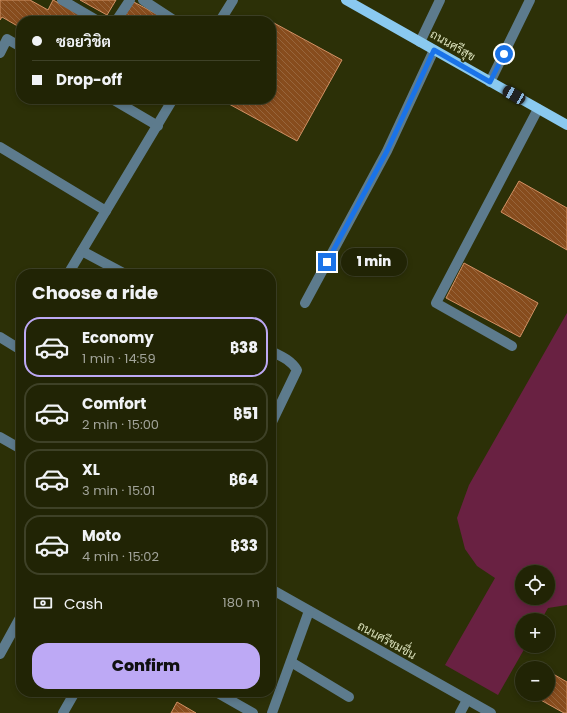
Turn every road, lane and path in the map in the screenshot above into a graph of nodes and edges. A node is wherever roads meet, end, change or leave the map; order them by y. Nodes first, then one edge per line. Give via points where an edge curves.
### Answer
1 (62, 0) edge
2 (130, 0) edge
3 (143, 0) edge
4 (233, 0) edge
5 (346, 0) edge
6 (440, 0) edge
7 (530, 0) edge
8 (89, 16) edge
9 (119, 16) edge
10 (167, 16) edge
11 (223, 16) edge
12 (420, 42) junction
13 (16, 44) edge
14 (434, 50) junction
15 (0, 53) edge
16 (490, 82) junction
17 (121, 104) edge
18 (171, 104) edge
19 (538, 109) junction
20 (567, 125) edge
21 (158, 126) junction
22 (0, 147) edge
23 (106, 211) junction
24 (82, 251) junction
25 (71, 269) edge
26 (116, 269) edge
27 (305, 303) dead end
28 (0, 338) edge
29 (512, 346) dead end
30 (16, 349) edge
31 (276, 354) edge
32 (276, 414) edge
33 (0, 437) edge
34 (16, 446) edge
35 (276, 592) edge
36 (309, 611) junction
37 (16, 625) edge
38 (0, 654) edge
39 (291, 662) junction
40 (72, 697) edge
41 (225, 697) edge
42 (349, 697) dead end
43 (467, 700) junction
44 (63, 713) edge
45 (253, 713) edge
46 (272, 713) edge
47 (460, 713) edge
48 (491, 713) edge

1 - 8 street
2 - 9 street
3 - 10 street
4 - 11 street
5 - 12 main road, ถนนศรีสุข
6 - 12 street
7 - 16 street
12 - 14 main road, ถนนศรีสุข
13 - 15 street via 7,39
14 - 16 main road, ถนนศรีสุข
14 - 27 street via 387,151
16 - 19 main road, ถนนศรีสุข
17 - 21 street
18 - 21 street
19 - 20 main road, ถนนศรีสุข
19 - 29 street via 436,303
21 - 23 street
22 - 23 street
23 - 24 street
24 - 25 street
24 - 26 street
28 - 30 street
31 - 32 street via 289,361 297,370
33 - 34 street
35 - 36 street, ถนนศรีชมชื่น
36 - 39 street
36 - 43 street, ถนนศรีชมชื่น
37 - 38 street
39 - 42 street
39 - 46 street
40 - 44 street
41 - 45 street
43 - 47 street
43 - 48 street, ถนนศรีชมชื่น

